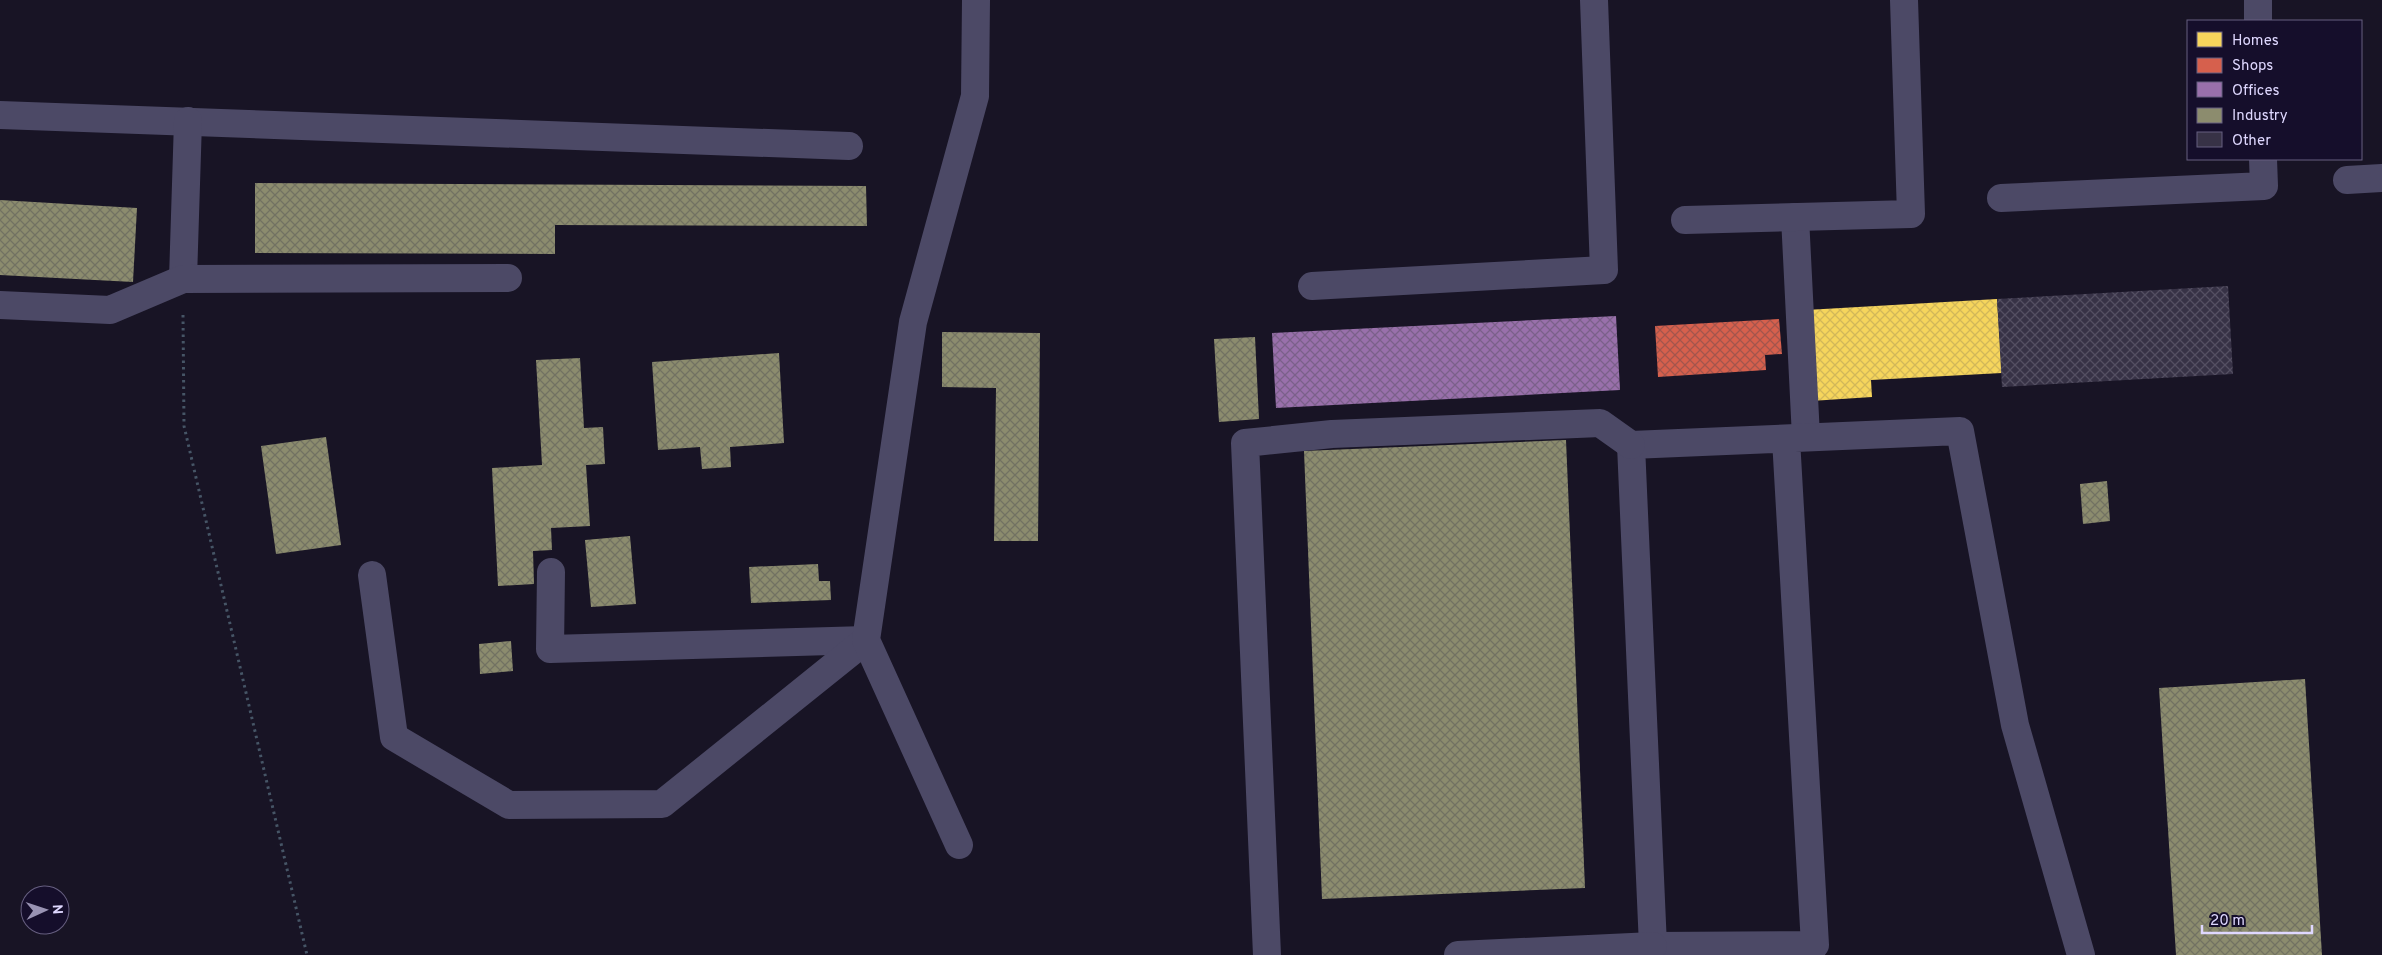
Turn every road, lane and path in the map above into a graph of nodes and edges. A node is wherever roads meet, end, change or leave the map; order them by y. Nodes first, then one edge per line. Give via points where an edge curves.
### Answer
1 (976, 0) edge
2 (1594, 0) edge
3 (1904, 0) edge
4 (2258, 0) edge
5 (2258, 20) edge
6 (0, 116) edge
7 (188, 121) junction
8 (849, 146) dead end
9 (2263, 160) edge
10 (2382, 178) edge
11 (2347, 180) dead end
12 (2001, 198) dead end
13 (1795, 217) junction
14 (1685, 220) dead end
15 (508, 278) dead end
16 (183, 279) junction
17 (1312, 286) dead end
18 (0, 305) edge
19 (1796, 438) junction
20 (1631, 445) junction
21 (551, 572) dead end
22 (372, 575) dead end
23 (866, 640) junction
24 (959, 845) dead end
25 (1653, 946) junction
26 (307, 955) edge
27 (1267, 955) edge
28 (1458, 955) edge
29 (2081, 955) edge

1 - 23 lane via 975,96 913,322
2 - 17 lane via 1604,270
3 - 13 lane via 1911,214
4 - 5 lane
6 - 7 lane
7 - 8 lane
7 - 16 lane
9 - 12 lane via 2264,186
10 - 11 lane
13 - 14 lane
13 - 19 lane
15 - 16 lane
16 - 18 lane via 110,310
16 - 26 path via 184,426
19 - 20 lane
19 - 25 lane via 1815,945
19 - 29 lane via 1960,431 2015,725
20 - 25 lane
20 - 27 lane via 1600,423 1332,434 1245,442
21 - 23 lane via 550,649
22 - 23 lane via 394,737 509,805 662,804
23 - 24 lane
25 - 28 lane

